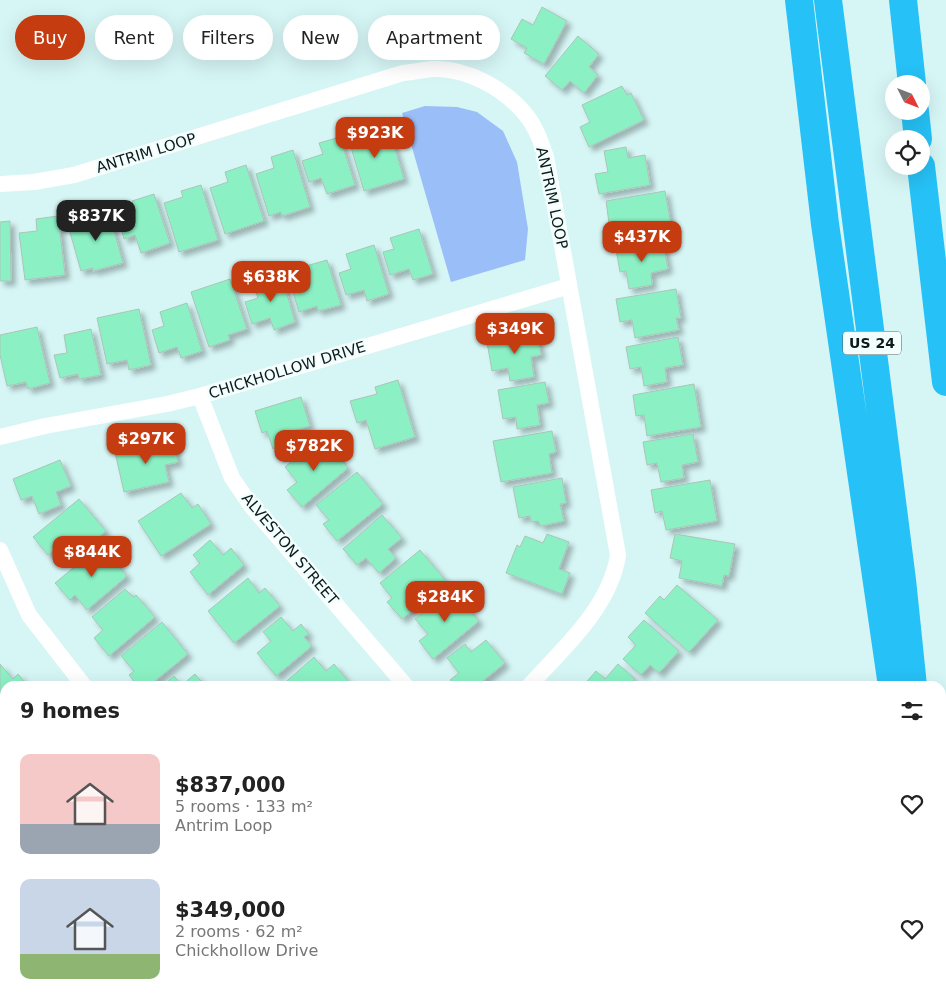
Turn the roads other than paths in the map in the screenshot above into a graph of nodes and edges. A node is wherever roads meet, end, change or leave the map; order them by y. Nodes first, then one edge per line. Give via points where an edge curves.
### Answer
1 (799, 0) edge
2 (828, 0) edge
3 (903, 0) edge
4 (911, 75) edge
5 (922, 175) edge
6 (0, 184) edge
7 (569, 286) junction
8 (946, 382) edge
9 (200, 396) junction
10 (0, 437) edge
11 (0, 550) edge
12 (80, 681) edge
13 (402, 681) edge
14 (532, 681) edge
15 (891, 681) edge
16 (912, 681) edge

1 - 15 highway via 825,224
2 - 16 highway, US 24
3 - 4 highway
5 - 8 highway
6 - 7 street, ANTRIM LOOP via 74,175 403,73 434,69 460,72 508,95 538,134 546,157
7 - 9 street, CHICKHOLLOW DRIVE
7 - 14 street, ANTRIM LOOP via 618,555 615,572 592,614
9 - 10 street, CHICKHOLLOW DRIVE
9 - 13 street, ALVESTON STREET via 232,478 252,507
11 - 12 street via 29,615

